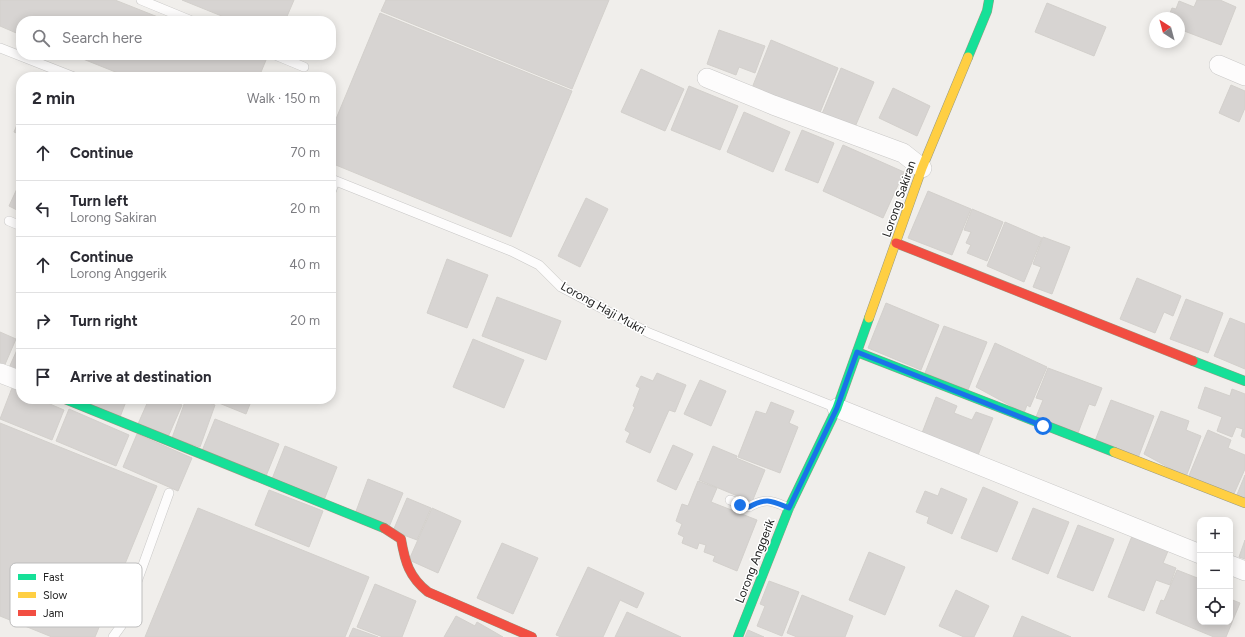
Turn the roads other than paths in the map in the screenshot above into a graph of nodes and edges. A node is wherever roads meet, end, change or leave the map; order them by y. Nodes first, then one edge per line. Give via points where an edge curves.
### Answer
1 (141, 0) edge
2 (989, 0) edge
3 (180, 16) edge
4 (0, 48) edge
5 (16, 54) edge
6 (31, 60) edge
7 (287, 60) edge
8 (1219, 65) dead end
9 (304, 67) dead end
10 (61, 72) edge
11 (1245, 76) edge
12 (707, 78) dead end
13 (922, 168) junction
14 (336, 181) edge
15 (9, 221) dead end
16 (16, 224) edge
17 (896, 243) junction
18 (857, 352) junction
19 (0, 373) edge
20 (16, 379) edge
21 (1245, 381) edge
22 (77, 404) edge
23 (837, 408) junction
24 (169, 493) dead end
25 (730, 500) dead end
26 (1245, 503) edge
27 (789, 508) junction
28 (1198, 553) edge
29 (1233, 567) edge
30 (142, 568) edge
31 (1245, 571) edge
32 (120, 627) edge
33 (113, 637) edge
34 (532, 637) edge
35 (738, 637) edge

1 - 3 lane
2 - 13 street, Lorong Sakiran via 987,11
4 - 5 lane
6 - 10 lane
7 - 9 lane
8 - 11 street
12 - 13 street via 903,153
13 - 17 street, Lorong Sakiran
14 - 23 lane, Lorong Haji Mukri via 539,264 561,287 649,333
15 - 16 lane
17 - 18 street, Lorong Sakiran
17 - 21 street
18 - 23 street, Lorong Sakiran
18 - 26 street
19 - 20 street
22 - 34 street via 389,530 401,540 407,568 419,586
23 - 27 street, Lorong Anggerik
23 - 28 street
24 - 30 lane
25 - 27 lane via 749,507 760,500 769,500
27 - 35 street, Lorong Anggerik
29 - 31 street
32 - 33 lane

